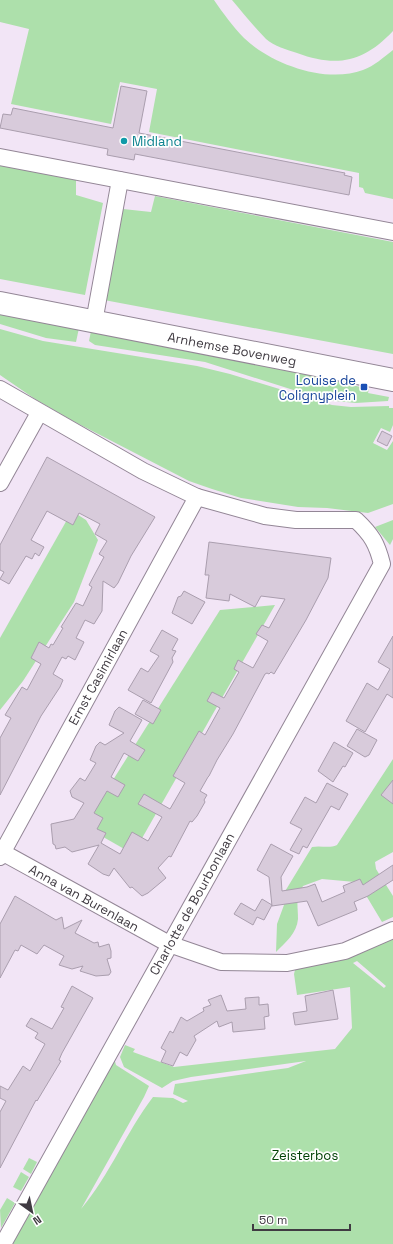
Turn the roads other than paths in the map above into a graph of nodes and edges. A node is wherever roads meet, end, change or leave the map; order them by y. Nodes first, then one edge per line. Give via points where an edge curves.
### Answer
1 (0, 157) edge
2 (120, 180) junction
3 (393, 232) edge
4 (0, 303) edge
5 (94, 322) junction
6 (393, 380) edge
7 (0, 389) edge
8 (39, 413) junction
9 (0, 483) edge
10 (197, 496) junction
11 (1, 853) edge
12 (393, 930) edge
13 (169, 944) junction
14 (3, 1244) edge

1 - 2 street
2 - 3 street
2 - 5 street
4 - 5 main road, Arnhemse Bovenweg
5 - 6 main road, Arnhemse Bovenweg
7 - 8 street
8 - 9 street
8 - 10 street via 143,471
10 - 11 street, Ernst Casimirlaan
10 - 13 street, Charlotte de Bourbonlaan via 264,516 296,520 356,520 368,531 378,546 382,564
11 - 13 street, Anna van Burenlaan
12 - 13 street, Anna van Burenlaan via 345,950 287,963 221,962
13 - 14 street, Charlotte de Bourbonlaan

